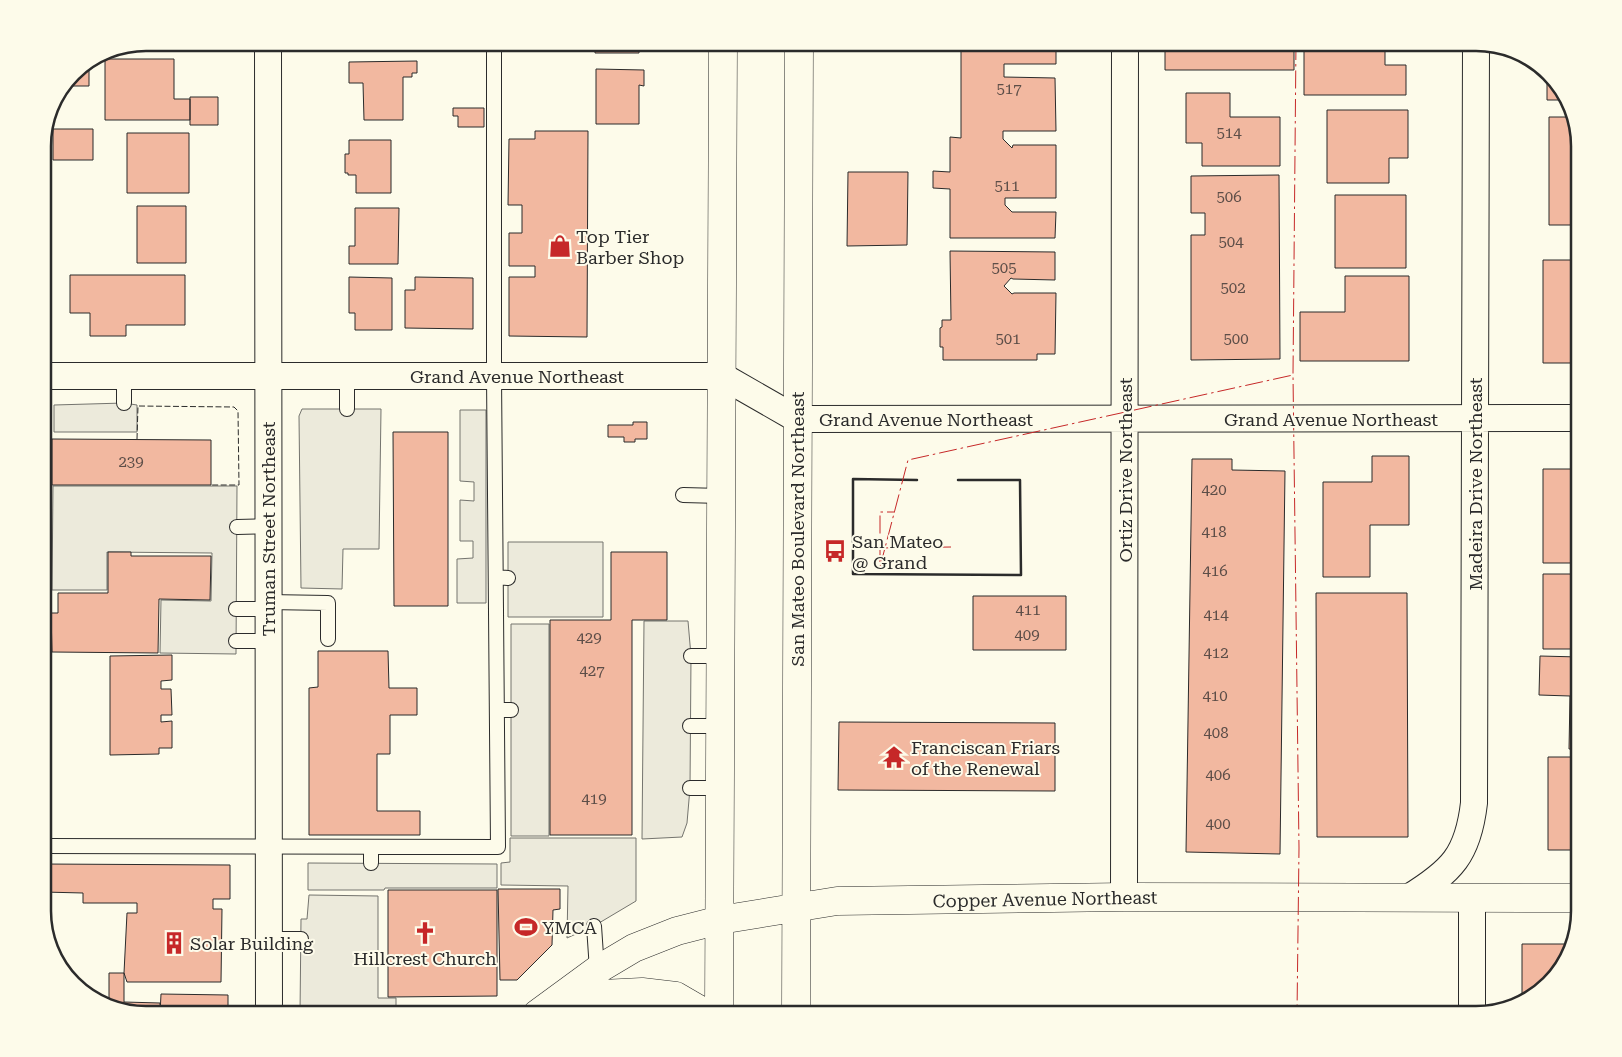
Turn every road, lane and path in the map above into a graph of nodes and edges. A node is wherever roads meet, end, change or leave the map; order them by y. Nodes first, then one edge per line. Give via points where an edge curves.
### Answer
1 (268, 51) edge
2 (494, 51) edge
3 (723, 51) edge
4 (799, 51) edge
5 (1125, 51) edge
6 (1476, 51) edge
7 (51, 376) edge
8 (124, 376) junction
9 (267, 376) junction
10 (347, 376) junction
11 (494, 376) junction
12 (722, 376) junction
13 (124, 403) dead end
14 (347, 409) dead end
15 (1571, 418) edge
16 (798, 419) junction
17 (1125, 419) junction
18 (1476, 419) junction
19 (683, 495) dead end
20 (721, 496) junction
21 (268, 526) junction
22 (237, 527) dead end
23 (268, 606) junction
24 (236, 609) dead end
25 (328, 639) dead end
26 (236, 641) dead end
27 (268, 641) junction
28 (691, 656) dead end
29 (720, 656) junction
30 (690, 726) dead end
31 (720, 726) junction
32 (690, 788) dead end
33 (720, 788) junction
34 (51, 846) edge
35 (268, 847) junction
36 (371, 847) junction
37 (371, 863) dead end
38 (1124, 897) junction
39 (1408, 898) junction
40 (1472, 898) junction
41 (1571, 898) edge
42 (796, 907) junction
43 (720, 920) junction
44 (594, 926) dead end
45 (269, 939) junction
46 (301, 939) dead end
47 (597, 970) junction
48 (562, 996) junction
49 (269, 1006) edge
50 (548, 1006) edge
51 (693, 1006) edge
52 (718, 1006) edge
53 (796, 1006) edge
54 (1472, 1006) edge

1 - 9 street, Truman Street Northeast
2 - 11 lane
3 - 12 main road
4 - 16 main road, San Mateo Boulevard Northeast
5 - 17 street, Ortiz Drive Northeast
6 - 18 street, Madeira Drive Northeast
7 - 8 street, Grand Avenue Northeast
8 - 9 street, Grand Avenue Northeast
8 - 13 lane
9 - 10 street, Grand Avenue Northeast
9 - 21 street, Truman Street Northeast
10 - 11 street, Grand Avenue Northeast
10 - 14 lane
11 - 12 street, Grand Avenue Northeast
11 - 36 lane via 490,456 502,578 504,710 498,847
12 - 16 street, Grand Avenue Northeast
12 - 20 main road
15 - 18 street, Grand Avenue Northeast
16 - 17 street, Grand Avenue Northeast
16 - 42 main road, San Mateo Boulevard Northeast
17 - 18 street, Grand Avenue Northeast
17 - 38 street, Ortiz Drive Northeast
18 - 39 street, Madeira Drive Northeast via 1472,825 1464,848 1453,864
19 - 20 lane
20 - 29 main road
21 - 22 lane
21 - 23 street, Truman Street Northeast
23 - 24 lane
23 - 25 lane via 328,603
23 - 27 street, Truman Street Northeast
26 - 27 lane
27 - 35 street, Truman Street Northeast
28 - 29 lane
29 - 31 main road
30 - 31 lane
31 - 33 main road
32 - 33 lane
33 - 43 main road
34 - 35 lane
35 - 36 lane
35 - 45 street, Truman Street Northeast
36 - 37 lane
38 - 39 main road, Copper Avenue Northeast
38 - 42 main road, Copper Avenue Northeast via 837,902
39 - 40 main road, Copper Avenue Northeast
40 - 41 main road, Copper Avenue Northeast
40 - 54 street
42 - 43 main road, Copper Avenue Northeast
42 - 53 main road, San Mateo Boulevard Northeast
43 - 47 main road, Copper Avenue Northeast via 677,931 634,948
43 - 52 main road
44 - 47 lane
45 - 46 lane
45 - 49 street, Truman Street Northeast
47 - 48 main road, Copper Avenue Northeast
48 - 50 main road, Copper Avenue Northeast
48 - 51 main road via 642,992 676,996

